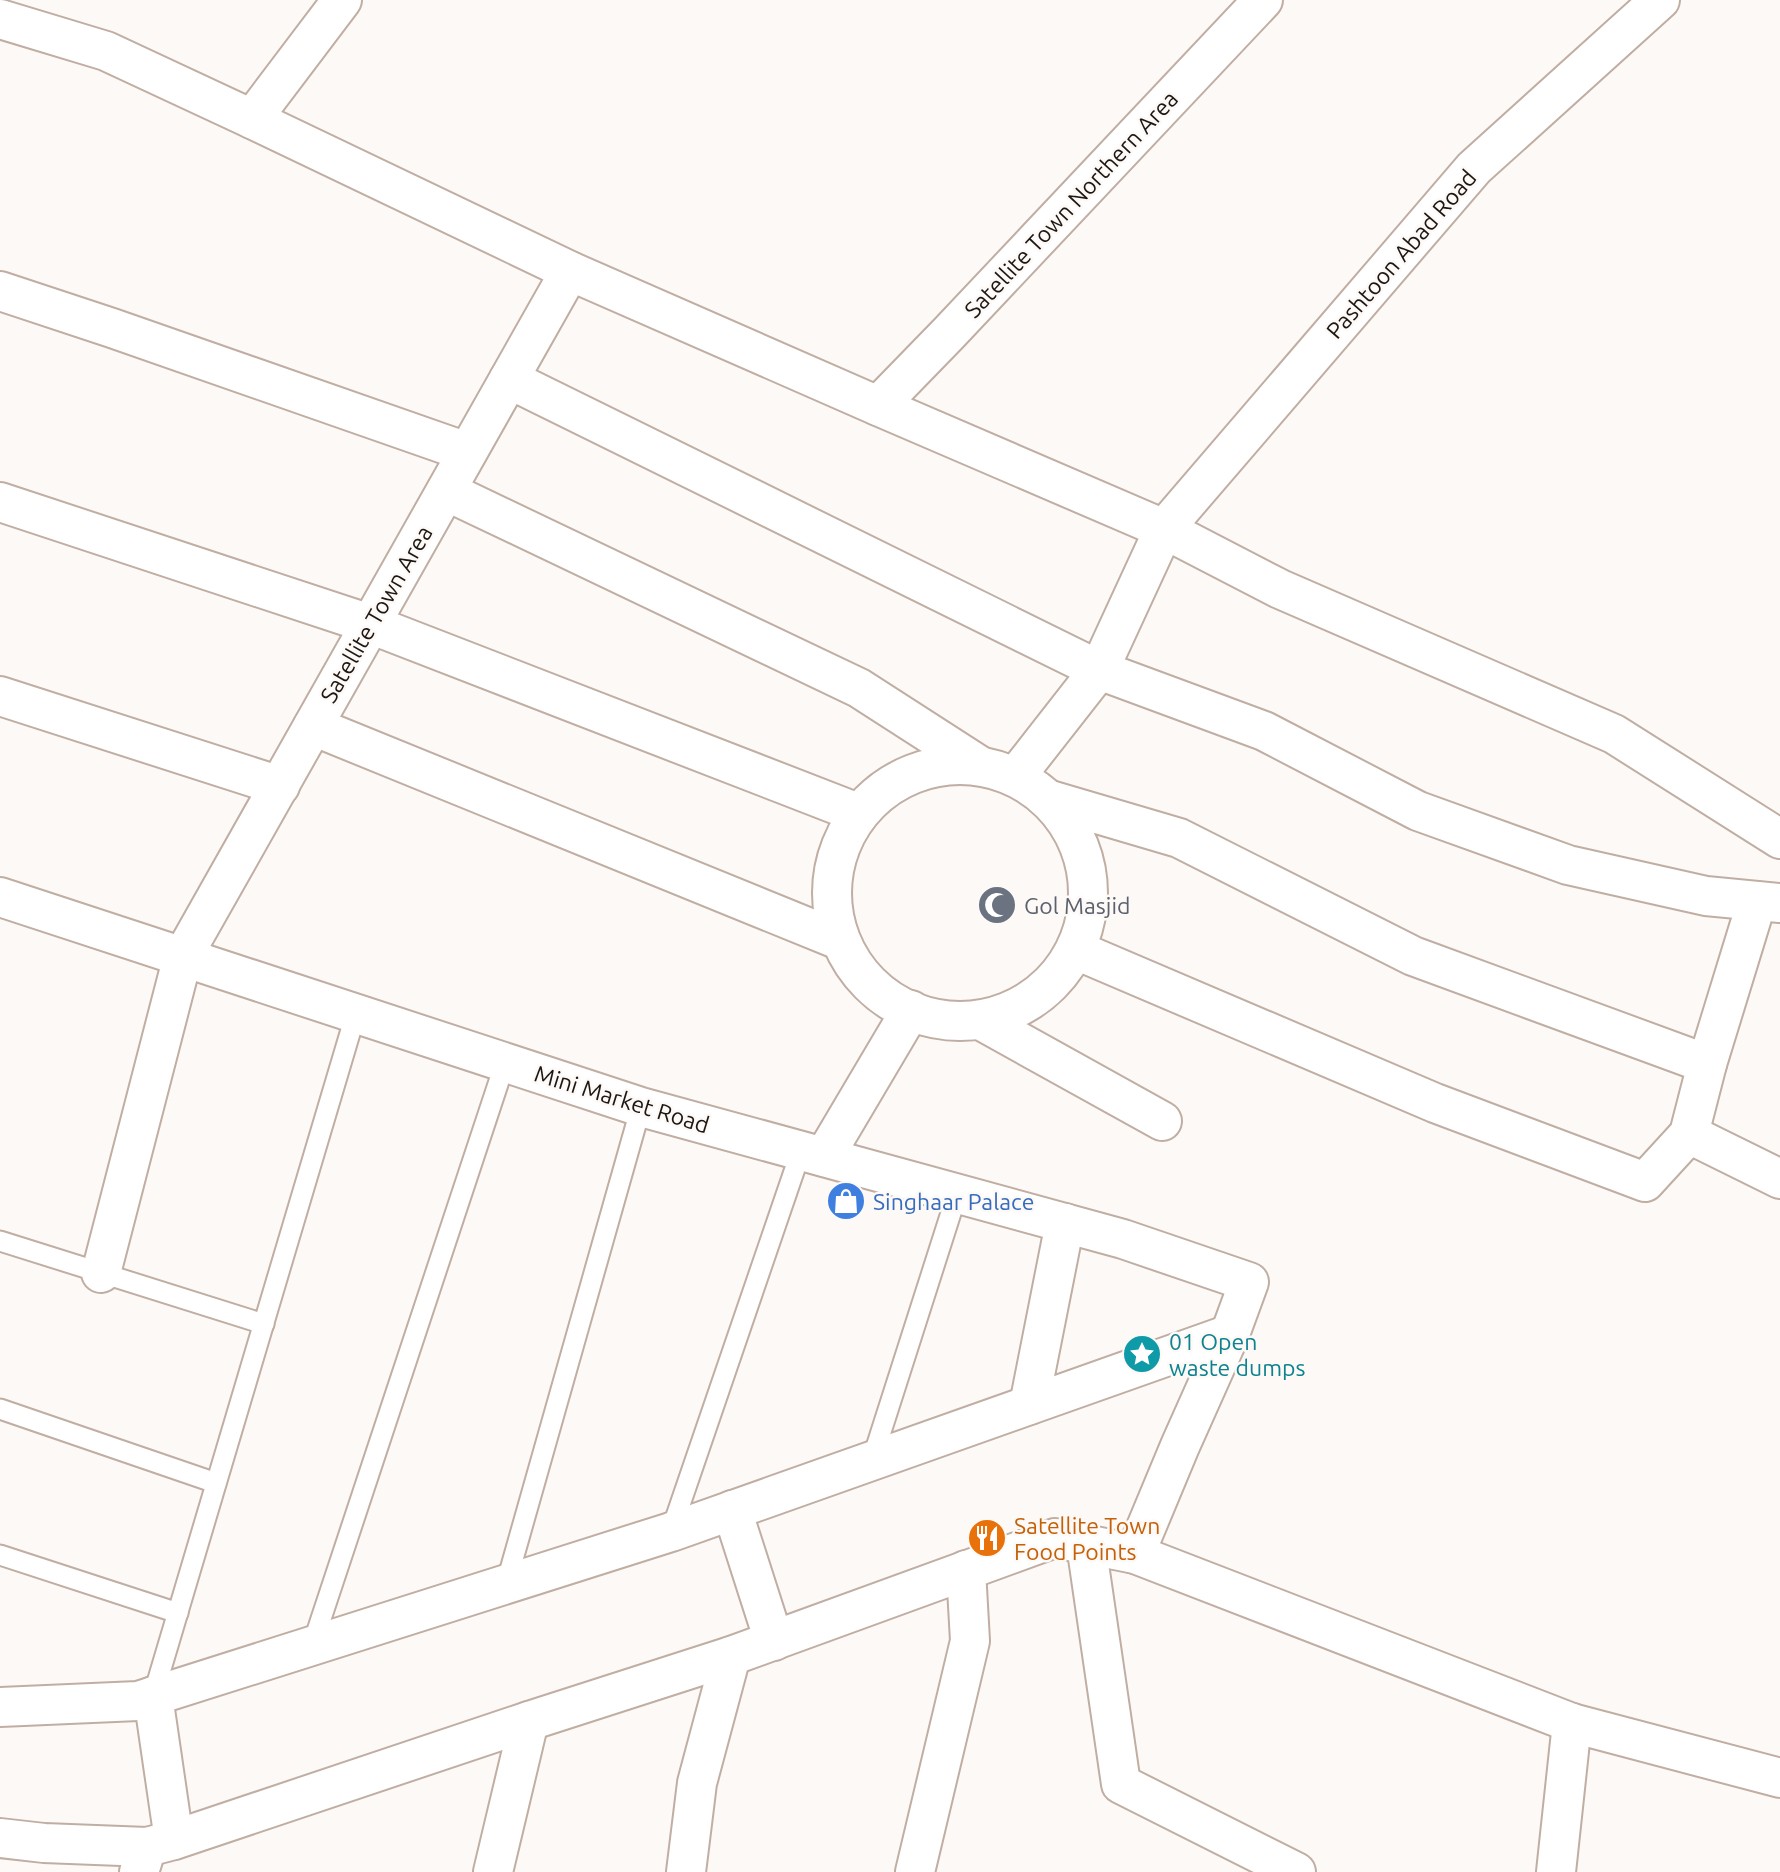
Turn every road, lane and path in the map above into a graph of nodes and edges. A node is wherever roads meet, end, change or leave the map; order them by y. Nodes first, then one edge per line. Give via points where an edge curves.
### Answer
1 (342, 0) edge
2 (1263, 0) edge
3 (1660, 0) edge
4 (0, 19) edge
5 (252, 118) junction
6 (570, 271) junction
7 (0, 291) edge
8 (509, 379) junction
9 (878, 407) junction
10 (467, 453) junction
11 (446, 491) junction
12 (0, 502) edge
13 (1164, 529) junction
14 (370, 624) junction
15 (1098, 670) junction
16 (0, 696) edge
17 (313, 726) junction
18 (977, 765) junction
19 (1016, 776) junction
20 (279, 786) junction
21 (1050, 800) junction
22 (858, 813) junction
23 (1780, 839) edge
24 (1, 902) edge
25 (1768, 902) edge
26 (839, 940) junction
27 (1076, 950) junction
28 (183, 956) junction
29 (911, 1010) junction
30 (356, 1013) junction
31 (980, 1020) junction
32 (505, 1063) junction
33 (1707, 1064) junction
34 (641, 1107) junction
35 (1162, 1121) dead end
36 (1689, 1134) junction
37 (813, 1154) junction
38 (1780, 1179) edge
39 (957, 1194) junction
40 (1065, 1223) junction
41 (0, 1241) edge
42 (101, 1273) junction
43 (264, 1324) junction
44 (1230, 1334) junction
45 (1029, 1405) junction
46 (0, 1409) edge
47 (872, 1461) junction
48 (216, 1483) junction
49 (732, 1510) junction
50 (671, 1532) junction
51 (1086, 1544) junction
52 (1135, 1554) junction
53 (0, 1555) edge
54 (966, 1570) junction
55 (506, 1584) junction
56 (178, 1613) junction
57 (774, 1641) junction
58 (312, 1646) junction
59 (732, 1656) junction
60 (153, 1696) junction
61 (0, 1707) edge
62 (528, 1721) junction
63 (1572, 1723) junction
64 (1780, 1778) edge
65 (0, 1838) edge
66 (154, 1853) edge
67 (493, 1872) edge
68 (686, 1872) edge
69 (915, 1872) edge
70 (1296, 1872) edge
71 (1556, 1872) edge

1 - 5 street
2 - 9 street, Satellite Town Northern Area
3 - 13 street, Pashtoon Abad Road via 1474,168
4 - 5 street via 106,51
5 - 6 street
6 - 8 street, Satellite Town Area
6 - 9 street
7 - 10 street
8 - 10 street, Satellite Town Area
8 - 15 street
9 - 13 street
10 - 11 street, Satellite Town Area
11 - 14 street, Satellite Town Area
11 - 18 street via 859,688
12 - 14 street
13 - 15 street, Pashtoon Abad Road
13 - 23 street via 1280,589 1614,734
14 - 17 street, Satellite Town Area
14 - 22 street
15 - 19 street, Pashtoon Abad Road
15 - 25 street via 1264,731 1418,811 1556,860 1706,896
16 - 20 street
17 - 20 street, Satellite Town Area
17 - 26 street
18 - 19 street
18 - 22 street via 933,766 891,783
19 - 21 street
20 - 28 street, Satellite Town Area
21 - 27 street via 1075,832 1088,871 1089,911
21 - 33 street via 1179,838 1413,956
22 - 26 street via 837,852 830,896
24 - 28 street, Mini Market Road
25 - 33 street
26 - 29 street via 862,978 897,1006
27 - 31 street via 1052,984 1019,1008
27 - 36 street via 1435,1102 1645,1182
28 - 30 street, Mini Market Road
28 - 42 street, Satellite Town Area
29 - 31 street via 939,1020
29 - 37 street
30 - 32 street, Mini Market Road
30 - 43 lane
31 - 35 street
32 - 34 street, Mini Market Road
32 - 58 lane
33 - 36 street
34 - 37 street, Mini Market Road
34 - 55 lane
36 - 38 street
37 - 39 street, Mini Market Road
37 - 50 lane
39 - 40 street, Mini Market Road
39 - 47 lane
40 - 44 street, Mini Market Road via 1249,1282
40 - 45 street
41 - 42 lane
42 - 43 lane
43 - 48 lane
44 - 45 street
44 - 52 street
45 - 47 street
46 - 48 lane
47 - 49 street
48 - 56 lane
49 - 50 street
49 - 57 street
50 - 55 street
51 - 52 street
51 - 54 street via 1055,1538
51 - 70 street via 1121,1784
52 - 63 street
53 - 56 lane
54 - 57 street
54 - 69 street via 970,1641
55 - 58 street
56 - 60 lane
57 - 59 street
58 - 60 street
59 - 62 street
59 - 68 street via 697,1783
60 - 61 street via 138,1701
60 - 66 street
62 - 66 street
62 - 67 street
63 - 64 street
63 - 71 street
65 - 66 street

